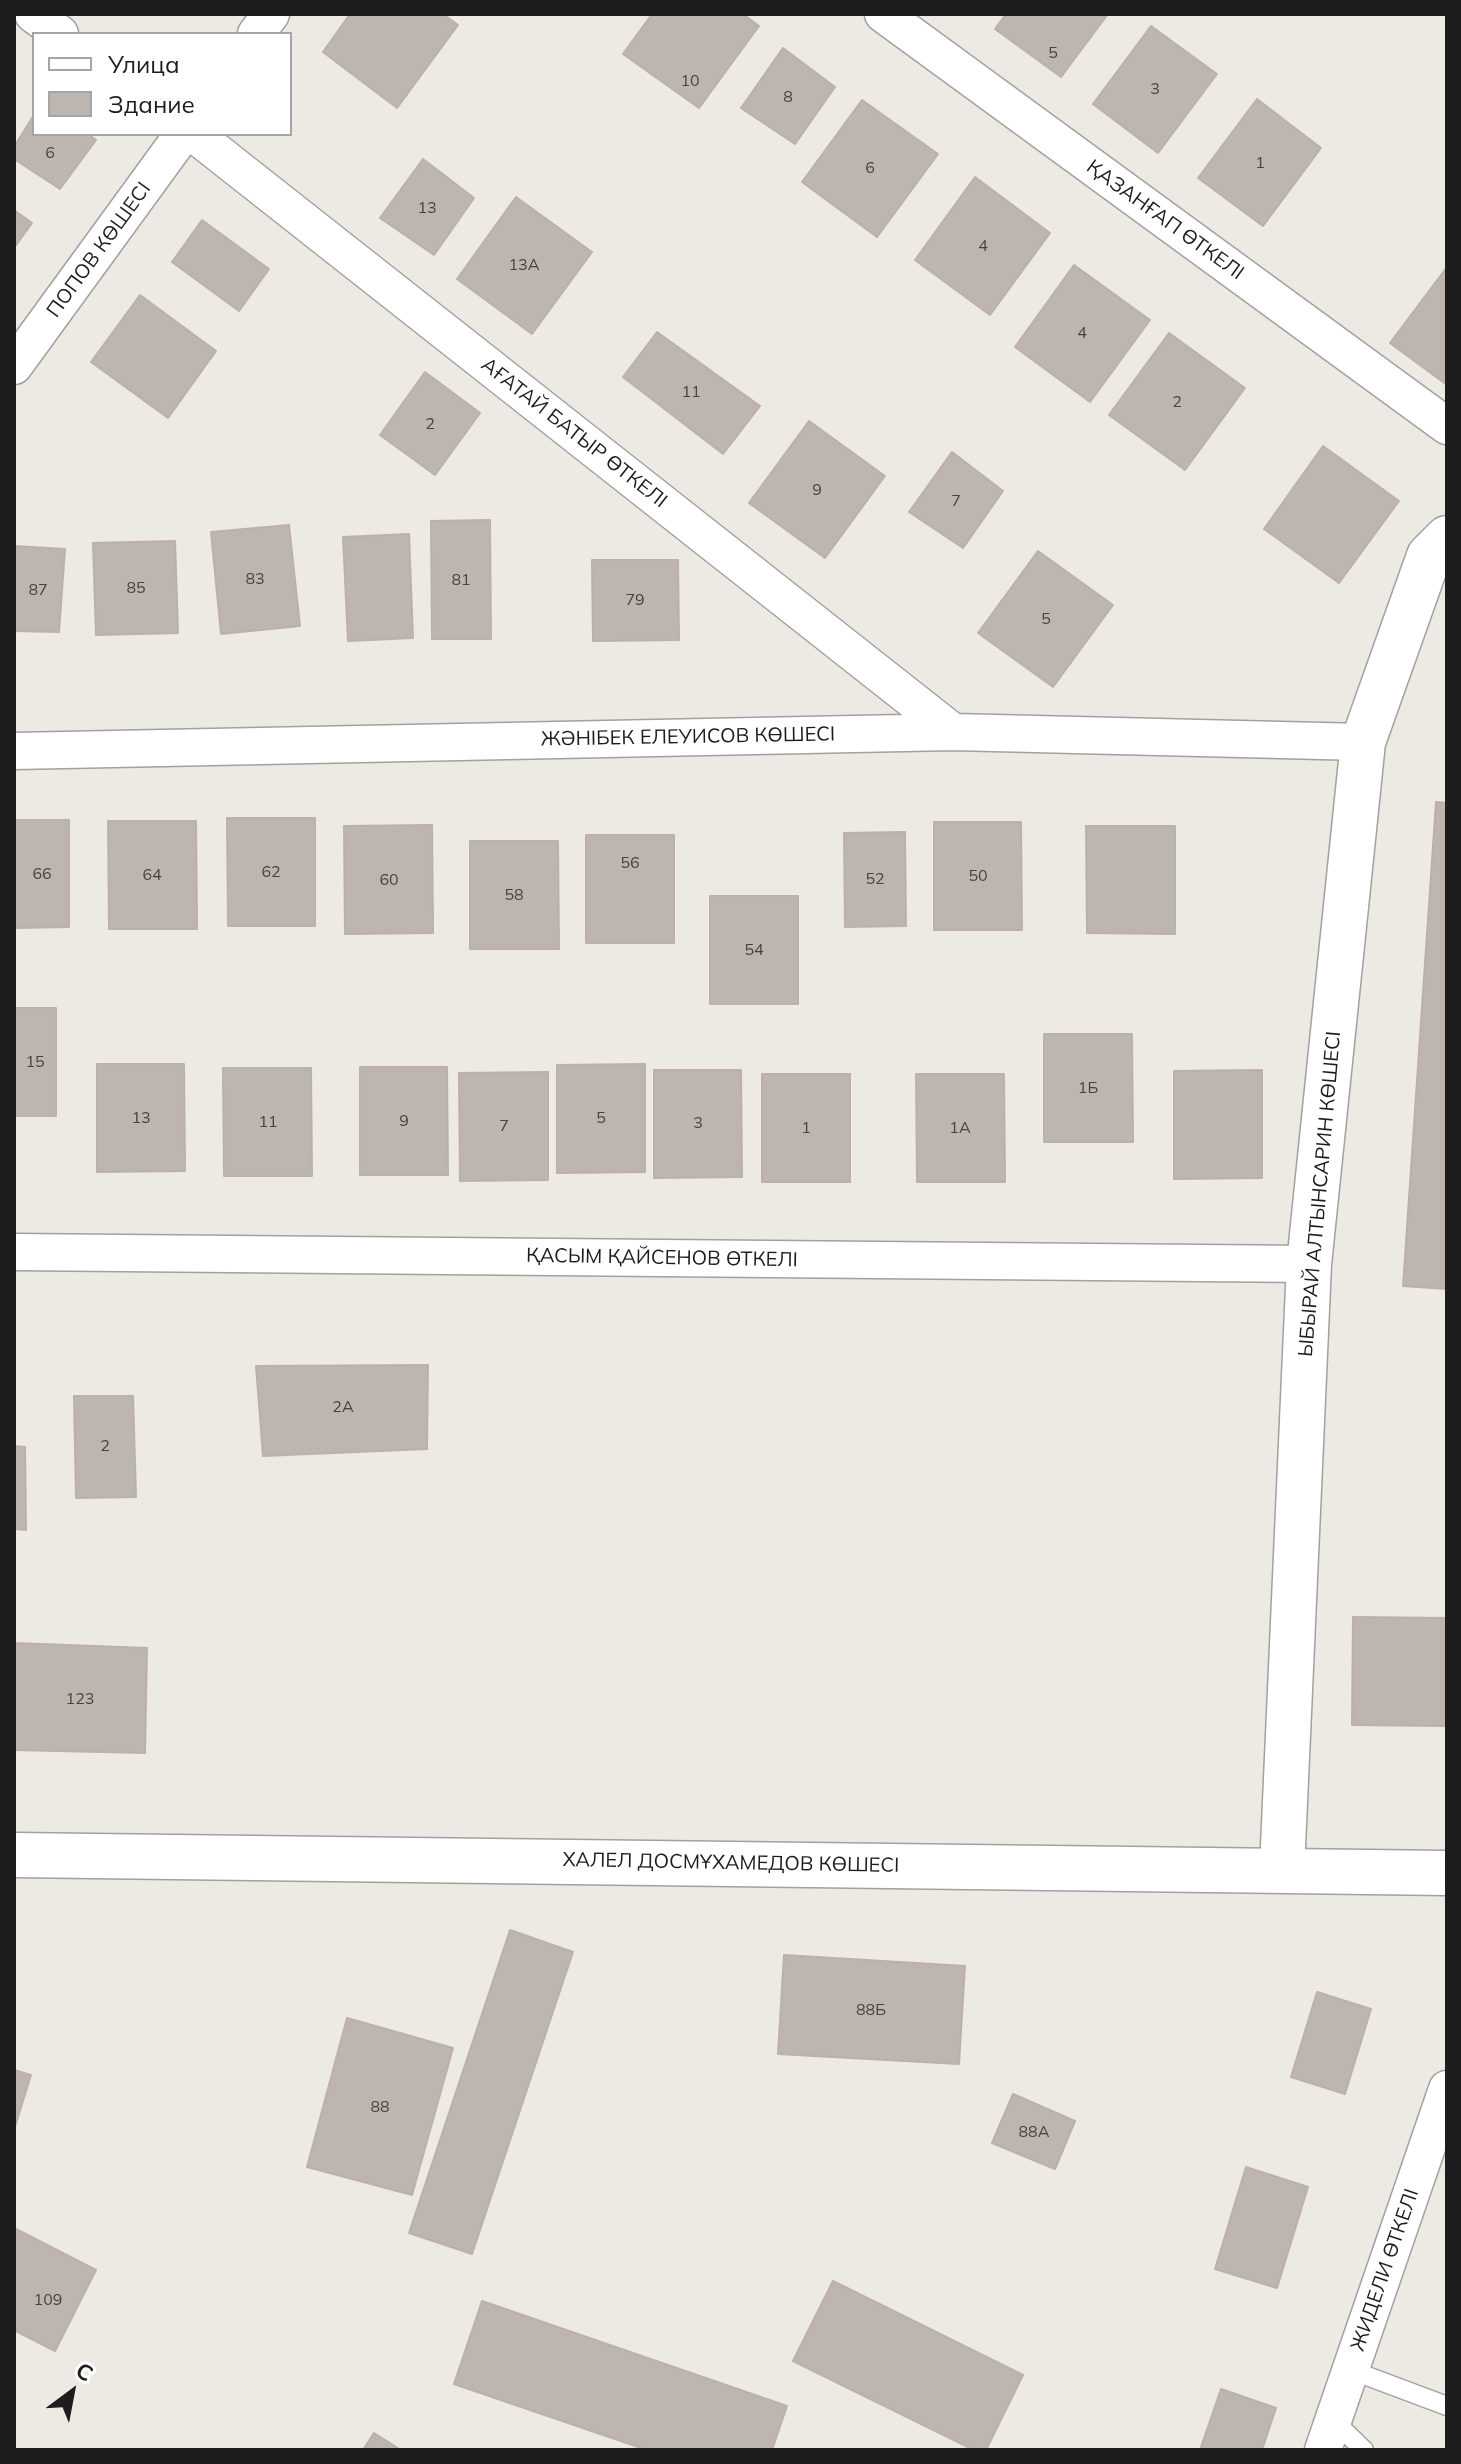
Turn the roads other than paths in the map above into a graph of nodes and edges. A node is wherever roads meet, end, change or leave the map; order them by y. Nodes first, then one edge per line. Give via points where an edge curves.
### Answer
1 (33, 14) edge
2 (271, 14) edge
3 (883, 14) edge
4 (57, 32) edge
5 (258, 32) edge
6 (182, 136) edge
7 (197, 136) edge
8 (14, 366) edge
9 (1447, 426) edge
10 (1447, 538) edge
11 (953, 732) junction
12 (1363, 742) junction
13 (14, 751) edge
14 (14, 1252) edge
15 (1309, 1264) junction
16 (14, 1855) edge
17 (1282, 1869) junction
18 (1447, 1873) edge
19 (1447, 2089) edge
20 (1351, 2370) junction
21 (1447, 2406) edge
22 (1328, 2435) edge
23 (1364, 2450) edge

1 - 4 street
2 - 5 street
3 - 9 street, ҚАЗАНҒАП ӨТКЕЛІ
6 - 8 street, ПОПОВ КӨШЕСІ
7 - 11 street, АҒАТАЙ БАТЫР ӨТКЕЛІ
10 - 12 street, ЫБЫРАЙ АЛТЫНСАРИН КӨШЕСІ via 1429,556
11 - 12 street, ЖӘНІБЕК ЕЛЕУИСОВ КӨШЕСІ
11 - 13 street, ЖӘНІБЕК ЕЛЕУИСОВ КӨШЕСІ
12 - 15 street, ЫБЫРАЙ АЛТЫНСАРИН КӨШЕСІ
14 - 15 street, ҚАСЫМ ҚАЙСЕНОВ ӨТКЕЛІ
15 - 17 street, ЫБЫРАЙ АЛТЫНСАРИН КӨШЕСІ
16 - 17 street, ХАЛЕЛ ДОСМҰХАМЕДОВ КӨШЕСІ
17 - 18 street, ХАЛЕЛ ДОСМҰХАМЕДОВ КӨШЕСІ
19 - 20 street, ЖИДЕЛИ ӨТКЕЛІ
20 - 21 lane
20 - 22 street, ЖИДЕЛИ ӨТКЕЛІ
22 - 23 lane

